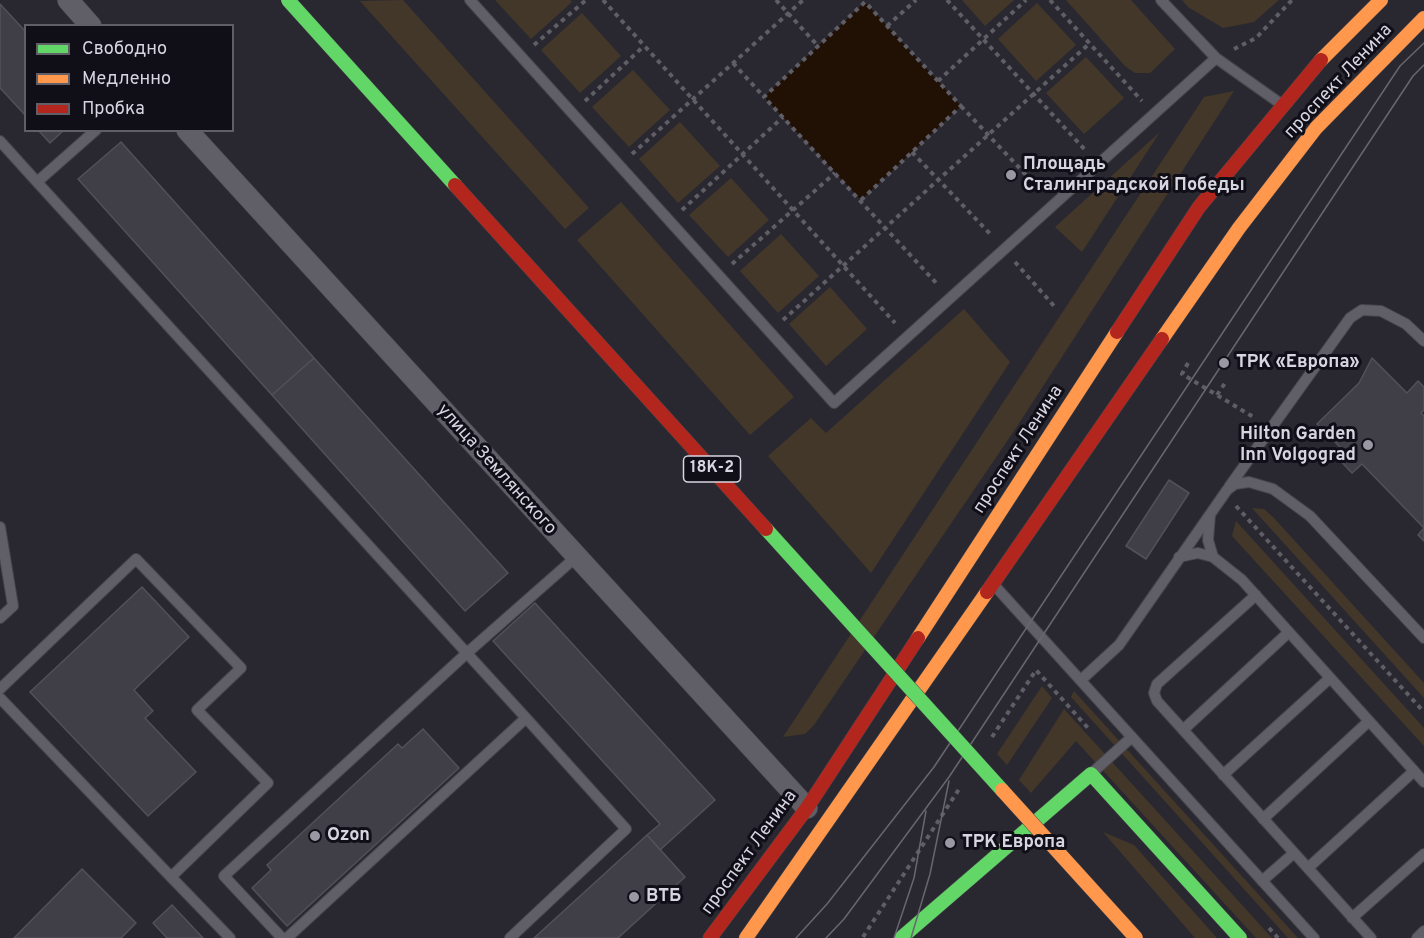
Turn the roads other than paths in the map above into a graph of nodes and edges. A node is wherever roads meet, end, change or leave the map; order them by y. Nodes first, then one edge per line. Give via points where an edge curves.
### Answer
1 (68, 0) edge
2 (288, 0) edge
3 (470, 0) edge
4 (1161, 0) edge
5 (1381, 0) edge
6 (1424, 18) edge
7 (89, 24) edge
8 (1216, 58) junction
9 (1281, 105) junction
10 (94, 132) edge
11 (189, 132) edge
12 (0, 141) edge
13 (38, 182) junction
14 (1424, 341) edge
15 (1226, 491) junction
16 (1211, 512) junction
17 (0, 527) edge
18 (576, 557) junction
19 (1213, 557) junction
20 (1179, 558) junction
21 (993, 583) junction
22 (1256, 595) junction
23 (0, 618) edge
24 (1289, 633) junction
25 (1424, 638) edge
26 (467, 653) junction
27 (1330, 678) junction
28 (1081, 680) junction
29 (0, 689) edge
30 (0, 698) edge
31 (526, 718) junction
32 (1369, 721) junction
33 (1183, 730) junction
34 (1132, 737) junction
35 (1414, 771) junction
36 (1091, 774) junction
37 (1223, 775) junction
38 (1424, 782) edge
39 (807, 808) junction
40 (1263, 819) junction
41 (1294, 853) junction
42 (1424, 854) edge
43 (1308, 868) junction
44 (171, 877) junction
45 (1262, 881) junction
46 (1352, 918) junction
47 (1424, 931) edge
48 (230, 938) edge
49 (282, 938) edge
50 (287, 938) edge
51 (510, 938) edge
52 (710, 938) edge
53 (746, 938) edge
54 (901, 938) edge
55 (1136, 938) edge
56 (1240, 938) edge
57 (1314, 938) edge
58 (1371, 938) edge
59 (1417, 938) edge

1 - 7 street
2 - 55 main road, 18К-2, bridge
3 - 8 lane via 834,403
4 - 8 lane
5 - 9 main road, проспект Ленина
6 - 21 main road, проспект Ленина via 1316,128 1253,210
8 - 9 lane
9 - 39 main road, проспект Ленина via 1199,207
10 - 13 lane
11 - 18 street, улица Землянского
12 - 13 lane
13 - 26 lane
14 - 15 lane via 1406,324 1381,311 1362,310 1350,318
15 - 16 lane
15 - 25 lane via 1235,484 1260,484 1310,516
16 - 19 lane via 1208,540
16 - 20 lane
17 - 23 lane via 13,606
18 - 26 lane
18 - 39 street, улица Землянского
19 - 20 lane via 1198,553
19 - 22 lane
20 - 28 lane via 1119,645
21 - 28 lane
21 - 53 main road, проспект Ленина
22 - 24 lane
22 - 33 lane via 1157,684 1157,701
24 - 27 lane
24 - 33 lane
26 - 31 lane
26 - 49 lane via 225,876
27 - 32 lane
27 - 37 lane
28 - 34 lane
29 - 44 lane via 136,559 241,668 198,710 268,783
30 - 44 lane
31 - 50 lane
31 - 51 lane via 626,829
32 - 35 lane
32 - 40 lane
33 - 37 lane
34 - 36 lane
34 - 45 lane
35 - 38 lane
35 - 43 lane
36 - 54 main road
36 - 56 main road
37 - 40 lane
39 - 52 main road, проспект Ленина
40 - 41 lane
41 - 43 lane
41 - 45 lane
42 - 46 lane
43 - 46 lane
44 - 48 lane
45 - 57 lane
46 - 58 lane
47 - 59 lane

